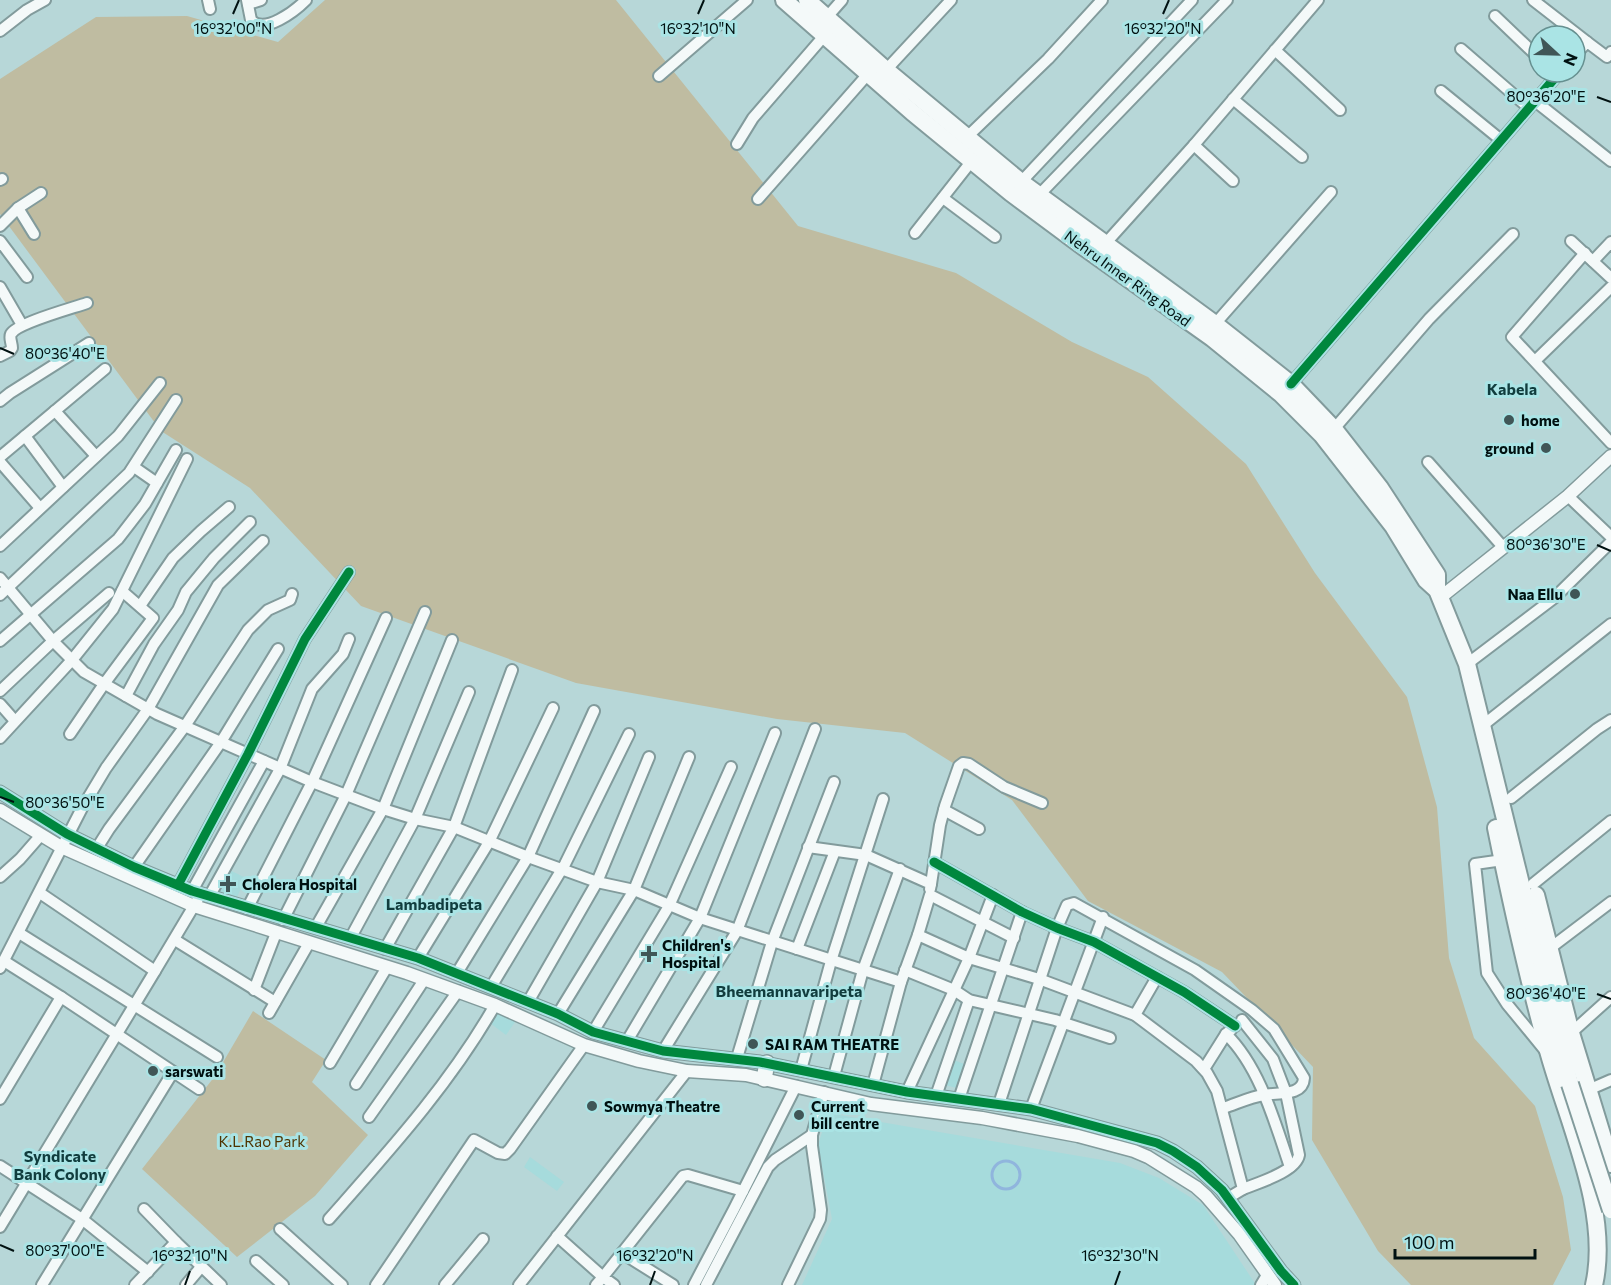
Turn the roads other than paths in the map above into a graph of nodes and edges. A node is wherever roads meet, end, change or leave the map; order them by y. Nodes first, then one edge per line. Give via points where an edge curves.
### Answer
1 (45, 0) edge
2 (261, 0) edge
3 (306, 0) edge
4 (747, 0) edge
5 (784, 0) edge
6 (807, 0) edge
7 (843, 0) edge
8 (951, 0) edge
9 (1102, 0) edge
10 (1192, 0) edge
11 (1227, 0) edge
12 (1318, 0) edge
13 (1533, 0) edge
14 (248, 2) edge
15 (1495, 16) dead end
16 (827, 17) junction
17 (1564, 24) edge
18 (0, 31) edge
19 (824, 36) junction
20 (1587, 42) edge
21 (1527, 47) edge
22 (1461, 49) dead end
23 (1275, 50) junction
24 (1611, 52) edge
25 (886, 70) junction
26 (868, 74) junction
27 (659, 76) dead end
28 (1548, 84) edge
29 (1441, 91) dead end
30 (1233, 99) junction
31 (1532, 105) junction
32 (1340, 110) dead end
33 (967, 137) junction
34 (1501, 140) junction
35 (737, 144) dead end
36 (1194, 145) junction
37 (976, 155) junction
38 (1302, 157) dead end
39 (1611, 161) edge
40 (1233, 181) dead end
41 (1021, 182) junction
42 (1331, 192) dead end
43 (41, 193) dead end
44 (1039, 195) junction
45 (943, 198) junction
46 (758, 199) dead end
47 (18, 208) junction
48 (0, 226) edge
49 (915, 233) dead end
50 (34, 234) dead end
51 (1513, 234) dead end
52 (995, 237) dead end
53 (0, 241) edge
54 (1571, 241) dead end
55 (1611, 242) edge
56 (1105, 244) junction
57 (1585, 253) junction
58 (1593, 261) junction
59 (27, 277) dead end
60 (1611, 278) edge
61 (0, 287) edge
62 (1611, 287) edge
63 (87, 303) dead end
64 (1215, 324) junction
65 (22, 325) junction
66 (89, 343) dead end
67 (0, 356) edge
68 (1536, 360) junction
69 (105, 369) dead end
70 (160, 383) dead end
71 (1291, 384) junction
72 (176, 400) dead end
73 (0, 401) edge
74 (55, 411) junction
75 (1334, 429) junction
76 (25, 436) junction
77 (1611, 443) edge
78 (176, 450) dead end
79 (0, 456) edge
80 (96, 456) junction
81 (1611, 456) edge
82 (187, 459) dead end
83 (0, 462) edge
84 (1428, 462) dead end
85 (134, 467) junction
86 (157, 483) junction
87 (63, 487) junction
88 (1568, 496) junction
89 (229, 507) dead end
90 (40, 508) junction
91 (250, 522) dead end
92 (1611, 537) edge
93 (263, 541) dead end
94 (1611, 542) edge
95 (0, 546) edge
96 (1503, 547) junction
97 (349, 572) dead end
98 (0, 578) edge
99 (4, 591) edge
100 (122, 591) junction
101 (109, 593) dead end
102 (292, 594) dead end
103 (1439, 594) junction
104 (140, 606) junction
105 (426, 612) dead end
106 (30, 615) junction
107 (386, 618) dead end
108 (1611, 624) edge
109 (349, 639) dead end
110 (452, 640) dead end
111 (0, 641) edge
112 (53, 641) junction
113 (278, 649) dead end
114 (72, 660) junction
115 (1467, 664) junction
116 (512, 670) dead end
117 (104, 684) junction
118 (0, 691) edge
119 (469, 692) dead end
120 (126, 696) junction
121 (0, 704) edge
122 (554, 708) dead end
123 (148, 709) junction
124 (594, 711) dead end
125 (1611, 720) edge
126 (15, 721) junction
127 (185, 726) junction
128 (1482, 726) junction
129 (815, 729) dead end
130 (775, 733) dead end
131 (70, 734) dead end
132 (629, 734) dead end
133 (0, 738) edge
134 (220, 742) junction
135 (249, 754) junction
136 (649, 757) dead end
137 (689, 757) dead end
138 (264, 761) junction
139 (731, 767) dead end
140 (280, 768) junction
141 (1495, 779) junction
142 (312, 782) junction
143 (834, 782) dead end
144 (0, 792) edge
145 (346, 795) junction
146 (1506, 798) junction
147 (883, 799) dead end
148 (1042, 803) dead end
149 (383, 809) junction
150 (0, 810) edge
151 (944, 810) junction
152 (415, 819) junction
153 (1611, 820) edge
154 (454, 827) junction
155 (979, 829) dead end
156 (67, 834) junction
157 (41, 835) junction
158 (489, 842) junction
159 (62, 847) junction
160 (808, 847) junction
161 (97, 848) junction
162 (835, 851) junction
163 (866, 855) junction
164 (528, 858) junction
165 (1503, 860) junction
166 (934, 862) junction
167 (134, 867) junction
168 (562, 869) junction
169 (900, 869) junction
170 (0, 877) edge
171 (597, 882) junction
172 (1533, 884) junction
173 (178, 885) junction
174 (634, 890) junction
175 (930, 890) junction
176 (40, 893) junction
177 (201, 894) junction
178 (993, 895) junction
179 (1611, 902) edge
180 (194, 906) junction
181 (669, 906) junction
182 (247, 909) junction
183 (1022, 912) junction
184 (1103, 917) junction
185 (700, 918) junction
186 (283, 920) junction
187 (983, 923) junction
188 (316, 927) junction
189 (1057, 928) junction
190 (737, 931) junction
191 (19, 933) junction
192 (276, 933) junction
193 (918, 935) junction
194 (351, 937) junction
195 (1014, 938) junction
196 (175, 940) junction
197 (772, 942) junction
198 (1094, 942) junction
199 (309, 943) junction
200 (385, 948) junction
201 (797, 949) junction
202 (1550, 949) junction
203 (418, 958) junction
204 (969, 958) junction
205 (831, 961) junction
206 (2, 965) edge
207 (387, 967) junction
208 (1004, 969) junction
209 (863, 970) junction
210 (905, 970) junction
211 (155, 971) junction
212 (457, 973) junction
213 (1157, 977) junction
214 (424, 980) junction
215 (1039, 980) junction
216 (901, 982) junction
217 (491, 987) junction
218 (254, 990) junction
219 (954, 990) junction
220 (458, 992) junction
221 (1075, 993) junction
222 (61, 997) junction
223 (1611, 997) edge
224 (969, 1000) junction
225 (275, 1002) junction
226 (528, 1002) junction
227 (134, 1005) junction
228 (495, 1005) junction
229 (992, 1006) junction
230 (1252, 1010) junction
231 (269, 1013) dead end
232 (558, 1014) junction
233 (1029, 1014) junction
234 (1136, 1015) junction
235 (1063, 1022) junction
236 (1238, 1023) junction
237 (593, 1032) junction
238 (117, 1033) junction
239 (1571, 1033) junction
240 (1226, 1034) junction
241 (1110, 1038) dead end
242 (627, 1041) junction
243 (584, 1045) junction
244 (663, 1051) junction
245 (1549, 1055) junction
246 (217, 1057) dead end
247 (737, 1058) junction
248 (330, 1062) dead end
249 (767, 1063) junction
250 (1204, 1069) junction
251 (801, 1070) junction
252 (687, 1071) junction
253 (173, 1072) junction
254 (834, 1076) junction
255 (764, 1079) junction
256 (1611, 1080) edge
257 (356, 1084) dead end
258 (796, 1086) junction
259 (873, 1086) junction
260 (199, 1089) dead end
261 (1588, 1090) junction
262 (824, 1092) junction
263 (907, 1092) junction
264 (1286, 1093) junction
265 (1263, 1095) junction
266 (936, 1096) junction
267 (0, 1098) edge
268 (959, 1099) junction
269 (999, 1104) junction
270 (1223, 1108) junction
271 (1030, 1109) junction
272 (369, 1117) dead end
273 (812, 1135) junction
274 (1611, 1164) edge
275 (0, 1166) edge
276 (1290, 1167) junction
277 (26, 1183) junction
278 (1243, 1189) junction
279 (743, 1191) junction
280 (1228, 1198) junction
281 (144, 1209) dead end
282 (1608, 1212) edge
283 (82, 1219) junction
284 (329, 1219) dead end
285 (0, 1227) edge
286 (280, 1229) dead end
287 (557, 1236) junction
288 (483, 1239) dead end
289 (176, 1242) junction
290 (622, 1253) junction
291 (256, 1261) dead end
292 (201, 1267) junction
293 (148, 1272) junction
294 (600, 1281) edge
295 (1268, 1282) edge
296 (42, 1285) edge
297 (135, 1285) edge
298 (186, 1285) edge
299 (221, 1285) edge
300 (284, 1285) edge
301 (342, 1285) edge
302 (376, 1285) edge
303 (445, 1285) edge
304 (519, 1285) edge
305 (614, 1285) edge
306 (673, 1285) edge
307 (694, 1285) edge
308 (705, 1285) edge
309 (788, 1285) edge
310 (1294, 1285) edge
311 (1594, 1285) edge

1 - 18 street
2 - 14 street
3 - 14 street via 282,18 259,26 251,20
4 - 27 street
5 - 19 main road, Nehru Inner Ring Road
6 - 16 main road, Nehru Inner Ring Road
7 - 16 street
8 - 25 street
9 - 33 street
10 - 41 street
11 - 44 street
12 - 23 street
13 - 17 street
15 - 21 street
16 - 25 main road, Nehru Inner Ring Road
19 - 26 main road, Nehru Inner Ring Road
19 - 35 street via 753,118
20 - 24 street via 1607,57
22 - 31 street
23 - 30 street
23 - 32 street
25 - 33 main road, Nehru Inner Ring Road
26 - 37 main road, Nehru Inner Ring Road
26 - 46 street
28 - 31 street
29 - 34 street
30 - 36 street
30 - 38 street
31 - 34 street
31 - 39 street
33 - 37 main road, Nehru Inner Ring Road
34 - 71 street
36 - 40 street
36 - 56 street
37 - 41 main road, Nehru Inner Ring Road
37 - 45 street
37 - 103 main road, Nehru Inner Ring Road via 1081,245 1212,338 1281,394 1322,435 1393,526
41 - 44 main road, Nehru Inner Ring Road
42 - 64 street
43 - 47 street
44 - 56 main road, Nehru Inner Ring Road
45 - 49 street
45 - 52 street
47 - 48 street
47 - 50 street
51 - 75 street via 1429,319
53 - 59 street
54 - 57 street
55 - 58 street
56 - 64 main road, Nehru Inner Ring Road
57 - 58 street
57 - 68 street via 1512,337
58 - 60 street
61 - 65 street
62 - 68 street
63 - 65 street
64 - 71 main road, Nehru Inner Ring Road
65 - 67 street via 11,334 10,351
66 - 73 street
68 - 77 street
69 - 74 street
70 - 80 street
71 - 75 main road, Nehru Inner Ring Road
72 - 85 street
74 - 76 street
74 - 80 street
75 - 103 main road, Nehru Inner Ring Road via 1421,548 1437,575
76 - 79 street
76 - 87 street
78 - 86 street
80 - 87 street
81 - 88 street
82 - 100 street
83 - 90 street
84 - 96 street
85 - 86 street
85 - 99 street
86 - 106 street via 118,539
87 - 90 street
88 - 92 street
88 - 96 street
89 - 104 street via 173,558
90 - 95 street
91 - 120 street via 186,592
93 - 123 street via 218,585
94 - 115 street via 1554,598
96 - 103 street
97 - 135 street via 305,639
98 - 99 street
99 - 106 street
100 - 104 street
100 - 114 street via 113,609
101 - 112 street
102 - 127 street via 290,600 268,610 248,630
103 - 115 main road, Nehru Inner Ring Road
104 - 117 street via 153,618
105 - 145 street
106 - 111 street
106 - 112 street
107 - 142 street
108 - 128 street
109 - 140 street via 343,654 312,688
110 - 149 street
112 - 114 street
112 - 118 street
113 - 134 street
114 - 117 street
114 - 126 street
115 - 128 main road, Nehru Inner Ring Road
116 - 154 street
117 - 120 street
117 - 131 street
119 - 152 street
120 - 123 street
121 - 126 street
122 - 158 street
123 - 127 street
123 - 156 street via 106,768
124 - 164 street
125 - 146 street
126 - 133 street
127 - 134 street
127 - 161 street
128 - 141 main road, Nehru Inner Ring Road
129 - 190 street
130 - 185 street
132 - 168 street
134 - 135 street
134 - 167 street
135 - 138 street
135 - 173 street
136 - 171 street
137 - 174 street
138 - 140 street
138 - 177 street
139 - 181 street
140 - 142 street
140 - 177 street
141 - 146 main road via 1508,786
141 - 165 main road via 1489,790
142 - 145 street
142 - 182 street
143 - 160 street
144 - 156 street
145 - 149 street
145 - 186 street
146 - 172 main road
146 - 282 main road, bridge via 1570,1084
147 - 163 street
148 - 151 street via 966,763 959,766
149 - 152 street
149 - 188 street
150 - 157 street
151 - 155 street
151 - 166 street
152 - 154 street
152 - 194 street
153 - 172 street
154 - 158 street
154 - 200 street
156 - 159 street
156 - 161 street
157 - 159 street
157 - 170 street
158 - 164 street
158 - 203 street
159 - 176 street
159 - 180 street
160 - 162 street
160 - 197 street
161 - 167 street
162 - 163 street
162 - 201 street
163 - 169 street
163 - 205 street
164 - 168 street
164 - 212 street
165 - 245 main road
165 - 245 street via 1475,864 1487,973
166 - 175 street
166 - 178 street
167 - 173 street
168 - 171 street
168 - 217 street
169 - 175 street
169 - 209 street
171 - 174 street
171 - 226 street
172 - 202 main road
173 - 177 street
174 - 181 street
174 - 232 street
175 - 187 street
175 - 193 street
176 - 191 street
176 - 211 street
177 - 180 street
177 - 182 street
178 - 183 street
178 - 187 street
179 - 202 street
180 - 192 street
180 - 196 street
181 - 185 street
181 - 237 street
182 - 186 street
183 - 189 street
183 - 195 street
184 - 189 street via 1071,903
184 - 198 street
184 - 230 street via 1195,970
185 - 190 street
185 - 242 street
186 - 188 street
187 - 195 street
187 - 204 street
188 - 194 street
189 - 198 street
189 - 215 street
190 - 197 street
190 - 244 street
191 - 206 street
191 - 227 street
192 - 199 street
192 - 218 street
193 - 204 street
193 - 210 street
194 - 200 street
195 - 208 street
196 - 211 street
196 - 218 street
197 - 201 street
197 - 247 street
198 - 213 street
198 - 221 street
199 - 207 street
199 - 225 street
200 - 203 street
201 - 205 street
202 - 239 main road
203 - 212 street
204 - 208 street
204 - 219 street
205 - 209 street
205 - 251 street
206 - 222 street
207 - 214 street
207 - 248 street
208 - 215 street
208 - 229 street
209 - 216 street
209 - 254 street
210 - 216 street
210 - 219 street
211 - 227 street
212 - 217 street
213 - 234 street
213 - 236 street
214 - 220 street
214 - 257 street
215 - 221 street
215 - 233 street
216 - 259 street
217 - 226 street
218 - 225 street
219 - 224 street
219 - 263 street
220 - 228 street
220 - 272 street
221 - 234 street
221 - 235 street
222 - 238 street
222 - 267 street
223 - 239 street
224 - 229 street
224 - 266 street
225 - 231 street
226 - 232 street
227 - 238 street
227 - 246 street
228 - 243 street
228 - 284 street via 476,1039 427,1106
229 - 233 street
229 - 268 street
230 - 236 street
230 - 264 street via 1274,1029 1304,1078 1300,1089
232 - 237 street
233 - 235 street
233 - 269 street
234 - 250 street
235 - 241 street
235 - 271 street
236 - 240 street
236 - 264 street via 1273,1059
237 - 242 street
238 - 253 street
238 - 277 street
239 - 261 main road
240 - 250 street
240 - 265 street via 1240,1048
242 - 244 street
243 - 252 street
243 - 302 street via 505,1154 474,1140
244 - 247 street
245 - 282 main road via 1597,1194
247 - 249 street
249 - 251 street
249 - 255 main road
250 - 270 street
251 - 254 street
252 - 255 street
252 - 287 street
253 - 260 street
253 - 283 street
254 - 259 street
255 - 258 street
256 - 261 street
258 - 262 street
258 - 279 street
259 - 263 street
261 - 274 main road
262 - 273 street
262 - 295 street via 871,1104 1057,1132 1134,1151 1197,1187 1239,1234
263 - 266 street
264 - 265 street
264 - 276 street via 1299,1155
265 - 270 street
265 - 276 street
266 - 268 street
268 - 269 street
269 - 271 street
270 - 278 street
271 - 280 street via 1157,1143 1197,1167
273 - 308 street via 768,1167
273 - 309 street via 820,1219
275 - 277 street
276 - 278 street
277 - 283 street
277 - 285 street
278 - 280 street
279 - 290 street via 683,1176
279 - 307 street
280 - 310 street
281 - 289 street
282 - 311 main road
283 - 293 street
283 - 296 street
286 - 301 street
287 - 294 street
287 - 304 street
288 - 303 street
289 - 292 street
289 - 293 street
290 - 294 street
290 - 306 street
291 - 300 street
292 - 298 street
292 - 299 street
293 - 297 street
294 - 305 street

